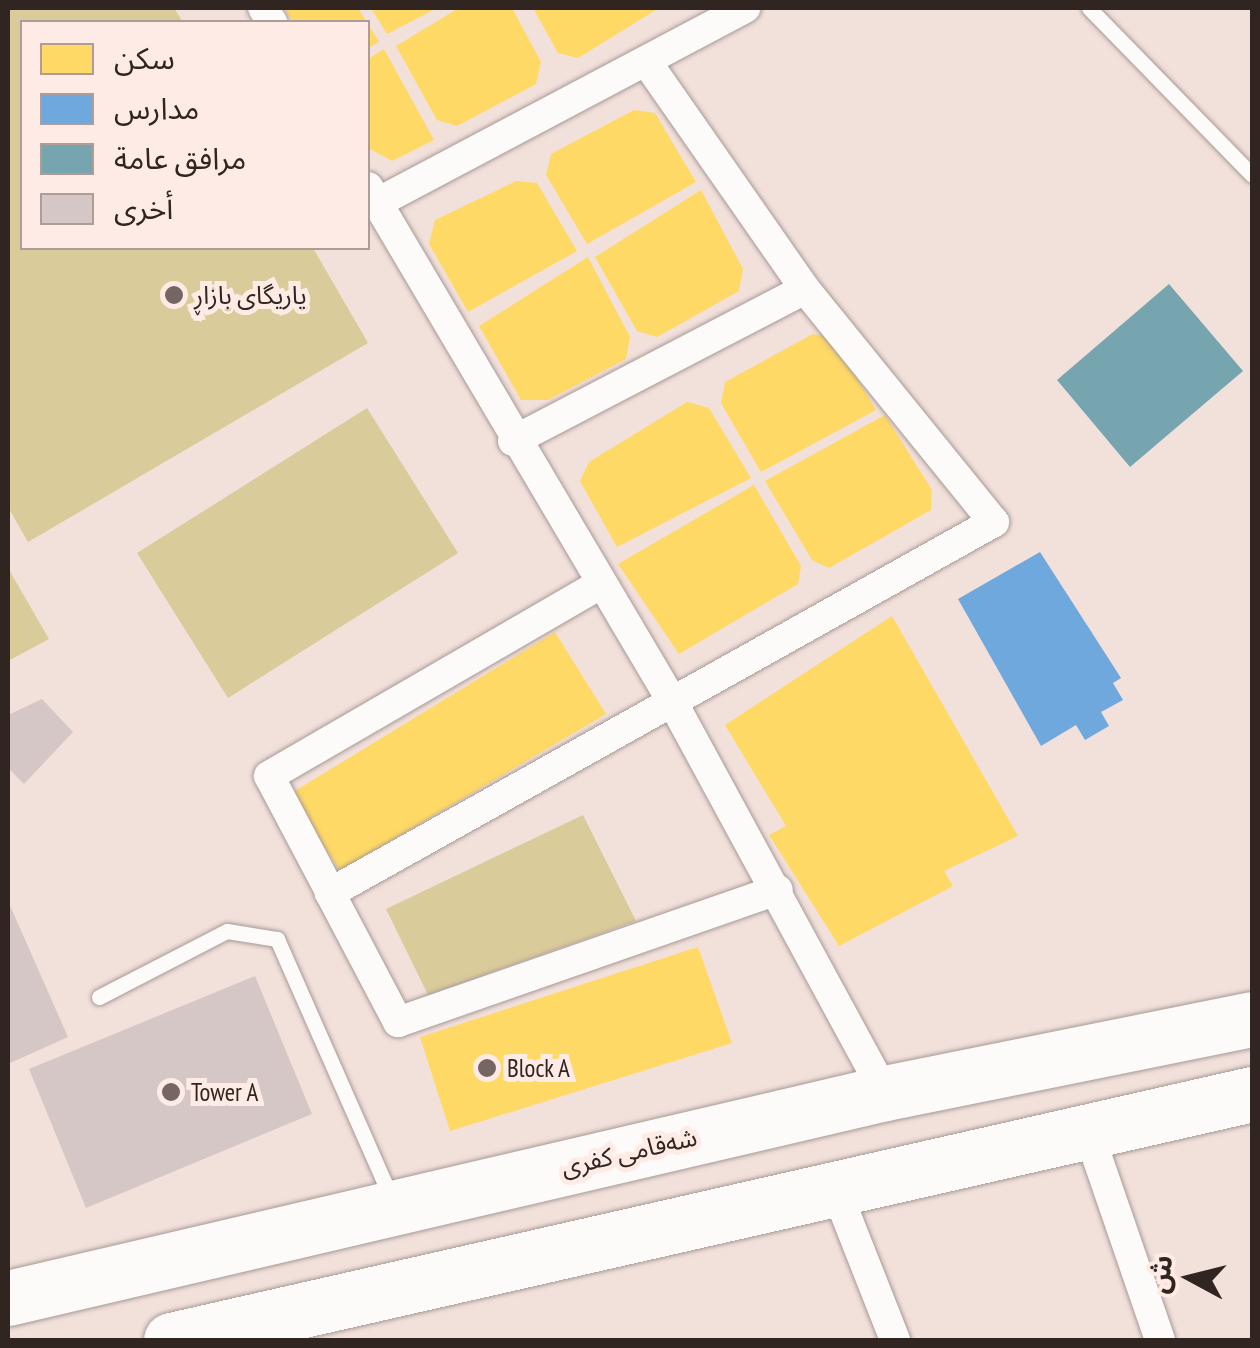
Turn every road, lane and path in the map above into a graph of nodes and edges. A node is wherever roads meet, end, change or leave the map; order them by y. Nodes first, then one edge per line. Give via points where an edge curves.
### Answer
1 (746, 8) edge
2 (1090, 8) edge
3 (648, 64) junction
4 (1252, 175) edge
5 (372, 195) edge
6 (806, 289) junction
7 (512, 442) junction
8 (600, 584) junction
9 (672, 701) junction
10 (778, 890) junction
11 (331, 893) junction
12 (98, 998) dead end
13 (1252, 1019) edge
14 (884, 1094) junction
15 (1252, 1094) edge
16 (1087, 1128) junction
17 (834, 1185) junction
18 (396, 1208) junction
19 (8, 1298) edge
20 (171, 1340) edge
21 (895, 1340) edge
22 (1160, 1340) edge

1 - 3 street
2 - 4 lane
3 - 5 street
3 - 6 street
5 - 7 street
6 - 7 street
6 - 9 street via 994,522
7 - 8 street
8 - 9 street
8 - 11 street via 269,776
9 - 10 street
9 - 11 street
10 - 11 street via 398,1022
10 - 14 street
12 - 18 lane via 227,931 277,939
13 - 14 highway, شەقامی کفری
14 - 18 highway, شەقامی کفری
15 - 16 highway
16 - 17 highway
16 - 22 street
17 - 20 highway
17 - 21 street
18 - 19 highway, شەقامی کفری

